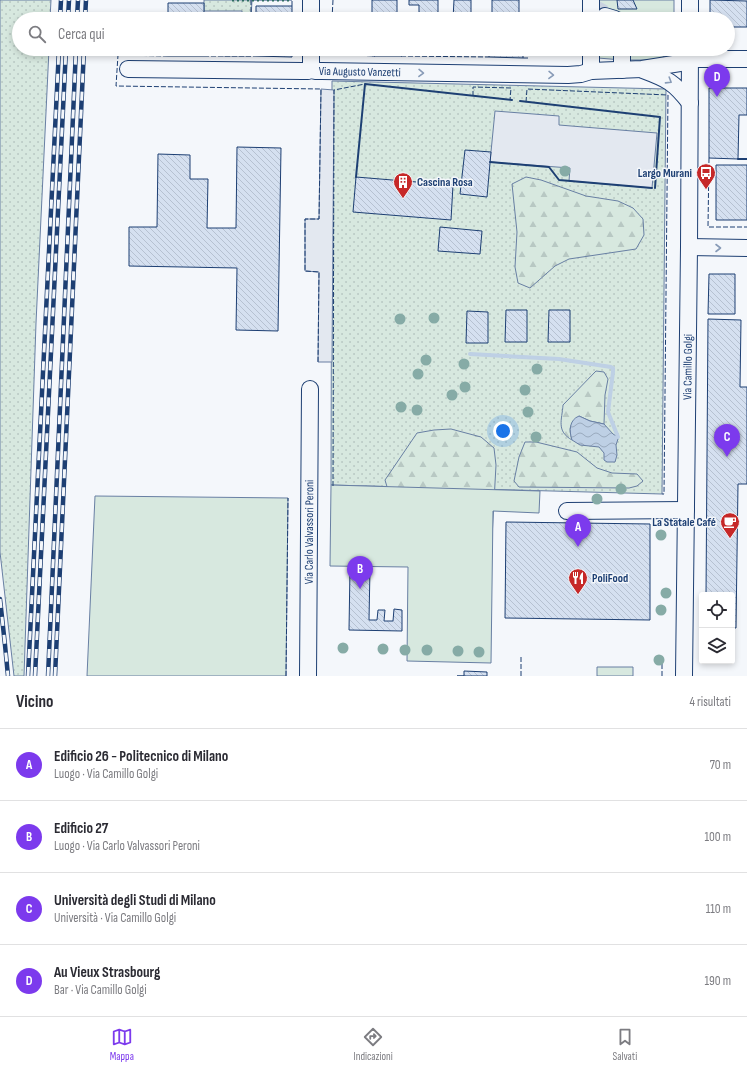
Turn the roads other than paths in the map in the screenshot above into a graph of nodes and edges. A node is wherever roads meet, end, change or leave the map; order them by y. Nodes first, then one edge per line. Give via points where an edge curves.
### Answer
1 (311, 0) edge
2 (690, 0) edge
3 (311, 12) edge
4 (690, 12) edge
5 (311, 56) edge
6 (591, 56) edge
7 (622, 56) edge
8 (688, 56) edge
9 (690, 56) edge
10 (713, 56) edge
11 (747, 59) edge
12 (313, 69) junction
13 (642, 69) junction
14 (128, 70) dead end
15 (622, 70) junction
16 (592, 71) junction
17 (690, 103) junction
18 (689, 247) junction
19 (747, 248) edge
20 (310, 389) dead end
21 (686, 510) junction
22 (567, 511) dead end
23 (308, 676) edge
24 (684, 676) edge

1 - 3 street
2 - 4 street
5 - 12 street
6 - 16 street
7 - 15 street
8 - 13 street, Via Augusto Vanzetti via 680,63
9 - 17 street, Via Camillo Golgi
10 - 11 street, Via Augusto Vanzetti
12 - 14 street, Via Augusto Vanzetti
12 -> 16 street, Via Augusto Vanzetti via 329,72 561,75
13 - 15 street, Via Augusto Vanzetti
13 -> 17 street via 672,83
15 - 16 street, Via Augusto Vanzetti
17 - 18 street, Via Camillo Golgi
18 -> 19 street
18 - 21 street, Via Camillo Golgi
20 - 23 street, Via Carlo Valvassori Peroni
21 - 22 street
21 - 24 street, Via Camillo Golgi

